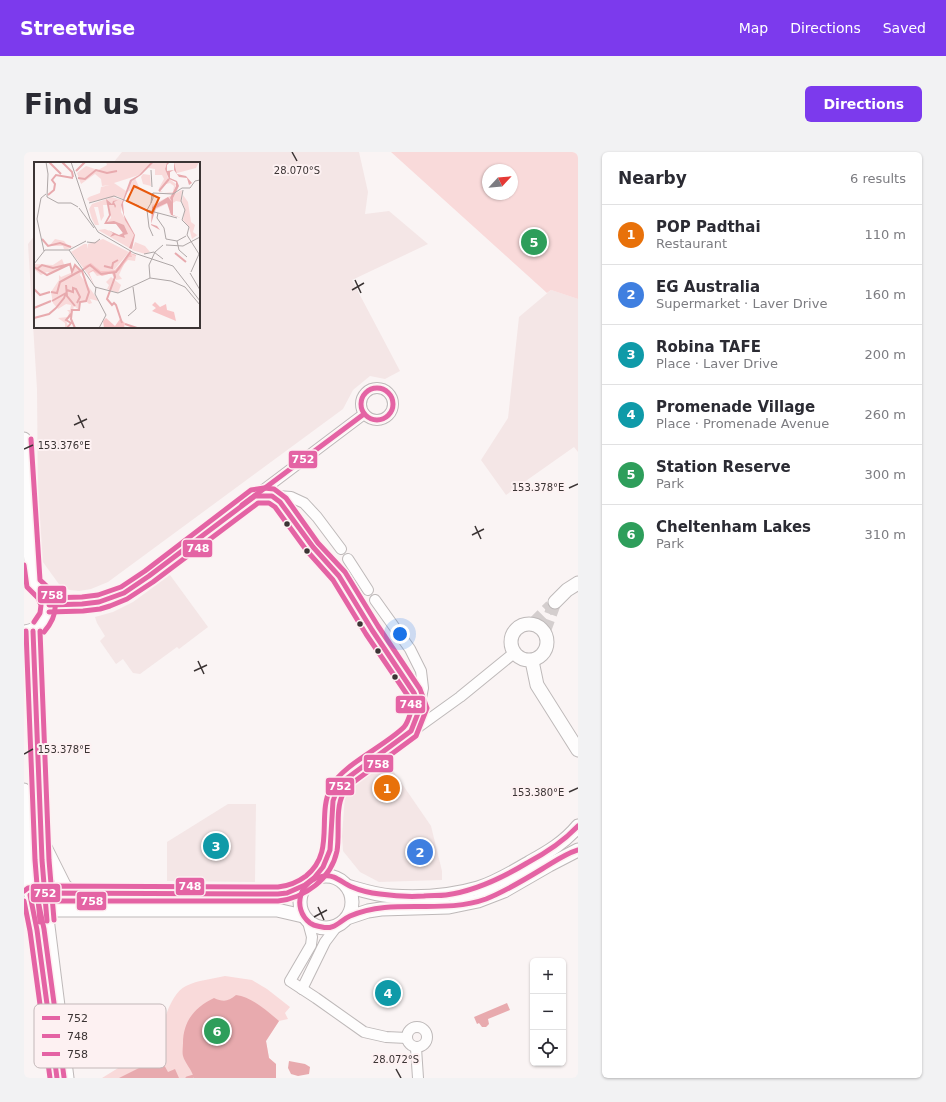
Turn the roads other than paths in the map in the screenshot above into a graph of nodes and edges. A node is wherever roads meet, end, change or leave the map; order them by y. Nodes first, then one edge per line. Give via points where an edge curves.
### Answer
1 (364, 414) dead end
2 (24, 439) edge
3 (255, 496) junction
4 (272, 496) junction
5 (342, 549) dead end
6 (348, 559) dead end
7 (326, 561) dead end
8 (334, 571) dead end
9 (578, 582) edge
10 (29, 583) edge
11 (368, 590) dead end
12 (354, 600) dead end
13 (375, 600) dead end
14 (555, 602) tunnel mouth
15 (49, 606) junction
16 (360, 610) dead end
17 (29, 632) edge
18 (514, 653) junction
19 (537, 658) junction
20 (420, 708) junction
21 (411, 731) junction
22 (578, 750) edge
23 (24, 790) edge
24 (578, 826) edge
25 (42, 842) junction
26 (578, 850) edge
27 (309, 881) junction
28 (347, 886) junction
29 (44, 894) junction
30 (73, 894) junction
31 (27, 895) edge
32 (34, 911) edge
33 (305, 919) junction
34 (342, 922) junction
35 (302, 989) junction
36 (48, 1004) edge
37 (52, 1004) edge
38 (407, 1038) junction
39 (416, 1048) junction
40 (56, 1068) edge
41 (65, 1068) edge
42 (57, 1078) edge
43 (67, 1078) edge
44 (418, 1078) edge

1 - 3 street
2 - 10 main road via 31,565
3 - 4 street
3 - 15 street via 157,570 115,597 86,604
4 - 5 street via 291,497 311,508
4 - 7 street
6 - 11 street
8 - 12 street
9 - 14 main road
10 - 15 main road via 44,593
13 - 20 street via 410,650 421,671 423,688
15 - 17 main road via 45,621 40,627
16 - 20 street via 414,692
17 - 25 main road via 39,760
18 - 19 main road via 522,660
18 - 19 main road via 511,639 515,630 533,624 544,632 547,638 547,646
18 - 21 street via 460,697
19 - 22 main road via 537,685
20 - 21 street
21 - 27 street via 346,779 337,790 333,802 330,850 323,867
23 - 31 main road
24 - 28 main road via 558,845 516,870 492,883 462,892 391,896
25 - 29 main road
25 - 30 main road via 64,885
26 - 34 main road via 504,891 478,902 449,907 381,909 368,911
27 - 28 main road via 326,875 341,880
27 - 30 main road via 287,893 278,894
27 - 33 main road via 299,900
28 - 34 main road via 351,894 351,910
29 - 30 main road
29 - 31 main road
29 - 32 main road
31 - 32 main road
32 - 33 main road via 277,910
32 - 36 main road
32 - 37 main road
33 - 34 main road via 325,929
33 - 35 street via 312,937 311,945 290,981
34 - 35 street via 324,942
35 - 38 street via 364,1032
38 - 39 street
38 - 39 street via 408,1031 414,1027 426,1031 426,1044
39 - 44 street
40 - 42 main road
41 - 43 main road

